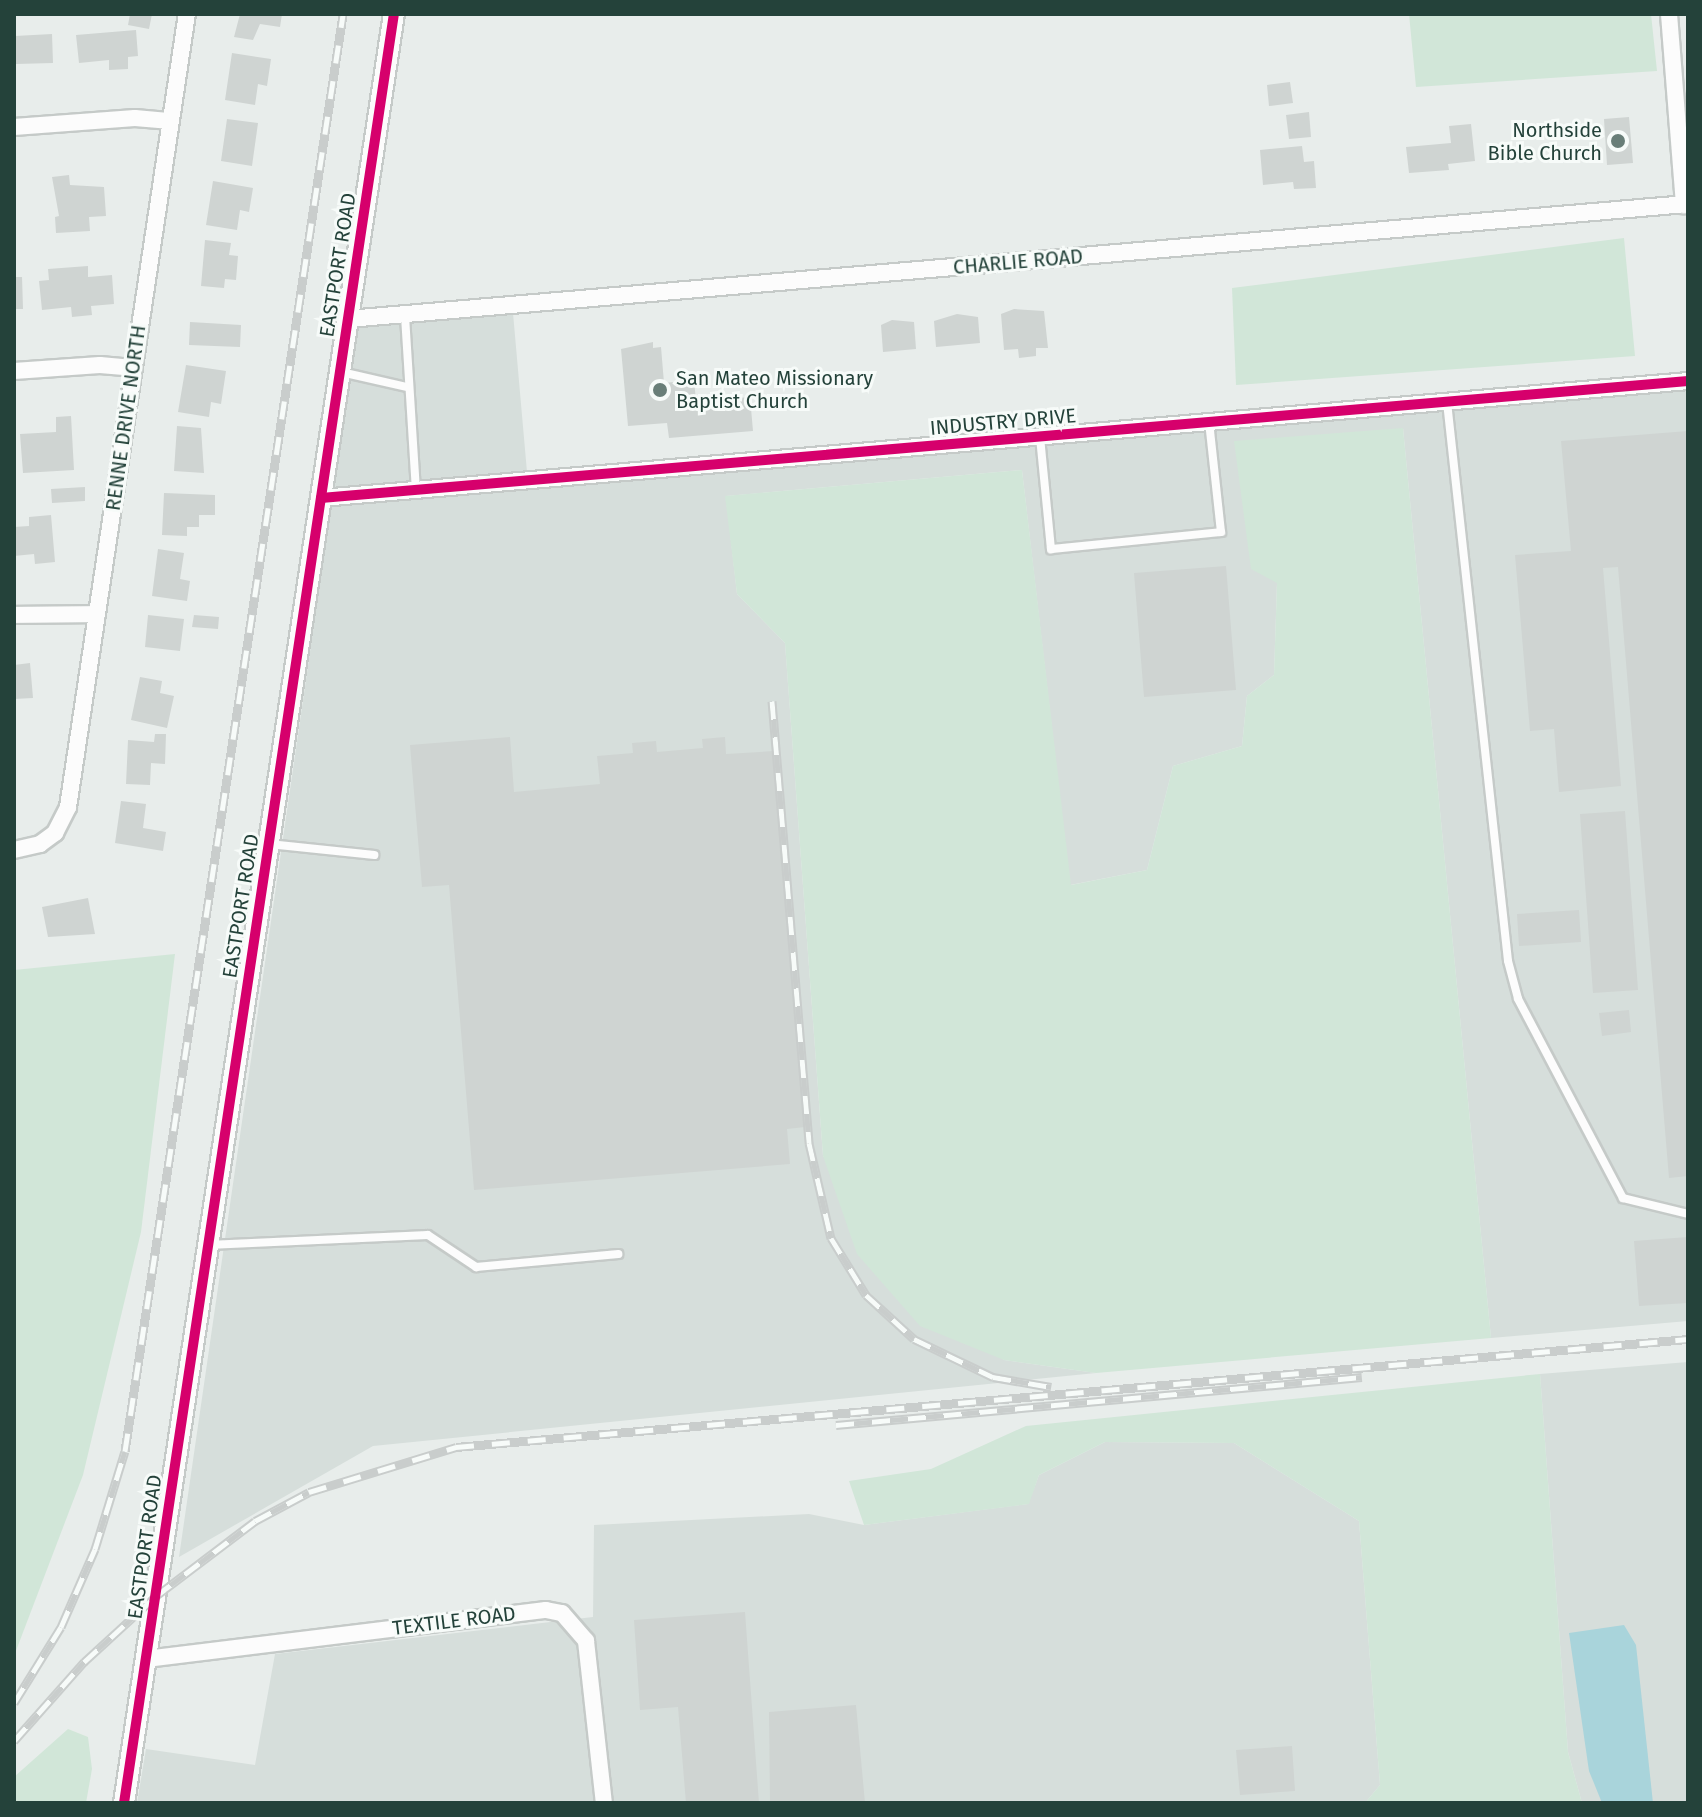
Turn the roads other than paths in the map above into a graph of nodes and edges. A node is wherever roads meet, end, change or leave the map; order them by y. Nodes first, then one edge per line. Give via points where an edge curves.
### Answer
1 (187, 14) edge
2 (394, 14) edge
3 (1669, 14) edge
4 (171, 121) junction
5 (14, 127) edge
6 (1686, 204) edge
7 (405, 316) junction
8 (348, 319) junction
9 (133, 368) junction
10 (14, 371) edge
11 (340, 372) junction
12 (1688, 381) edge
13 (407, 387) junction
14 (1446, 401) junction
15 (1209, 422) junction
16 (1040, 437) junction
17 (416, 490) junction
18 (321, 498) junction
19 (97, 614) junction
20 (14, 615) edge
21 (269, 844) junction
22 (14, 850) edge
23 (374, 855) dead end
24 (1688, 1214) edge
25 (207, 1245) junction
26 (618, 1254) dead end
27 (146, 1659) junction
28 (124, 1803) edge
29 (604, 1803) edge

1 - 4 street, RENNE DRIVE NORTH
2 - 8 street, EASTPORT ROAD
3 - 6 street
4 - 5 street via 135,118
4 - 9 street, RENNE DRIVE NORTH
6 - 7 street, CHARLIE ROAD
7 - 8 street, CHARLIE ROAD
7 - 13 lane
8 - 11 street, EASTPORT ROAD
9 - 10 street
9 - 19 street, RENNE DRIVE NORTH
11 - 13 lane
11 - 18 street, EASTPORT ROAD
12 - 14 street, INDUSTRY DRIVE
13 - 17 lane
14 - 15 street, INDUSTRY DRIVE
14 - 24 lane via 1508,961 1518,999 1623,1198
15 - 16 street, INDUSTRY DRIVE
15 - 16 lane via 1221,532 1051,549
16 - 17 street, INDUSTRY DRIVE
17 - 18 street, INDUSTRY DRIVE
18 - 21 street, EASTPORT ROAD
19 - 20 street
19 - 22 street, RENNE DRIVE NORTH via 63,821 40,844
21 - 23 lane
21 - 25 street, EASTPORT ROAD
25 - 26 lane via 428,1235 476,1267
25 - 27 street, EASTPORT ROAD
27 - 28 street, EASTPORT ROAD
27 - 29 street, TEXTILE ROAD via 546,1610 562,1613 586,1641

